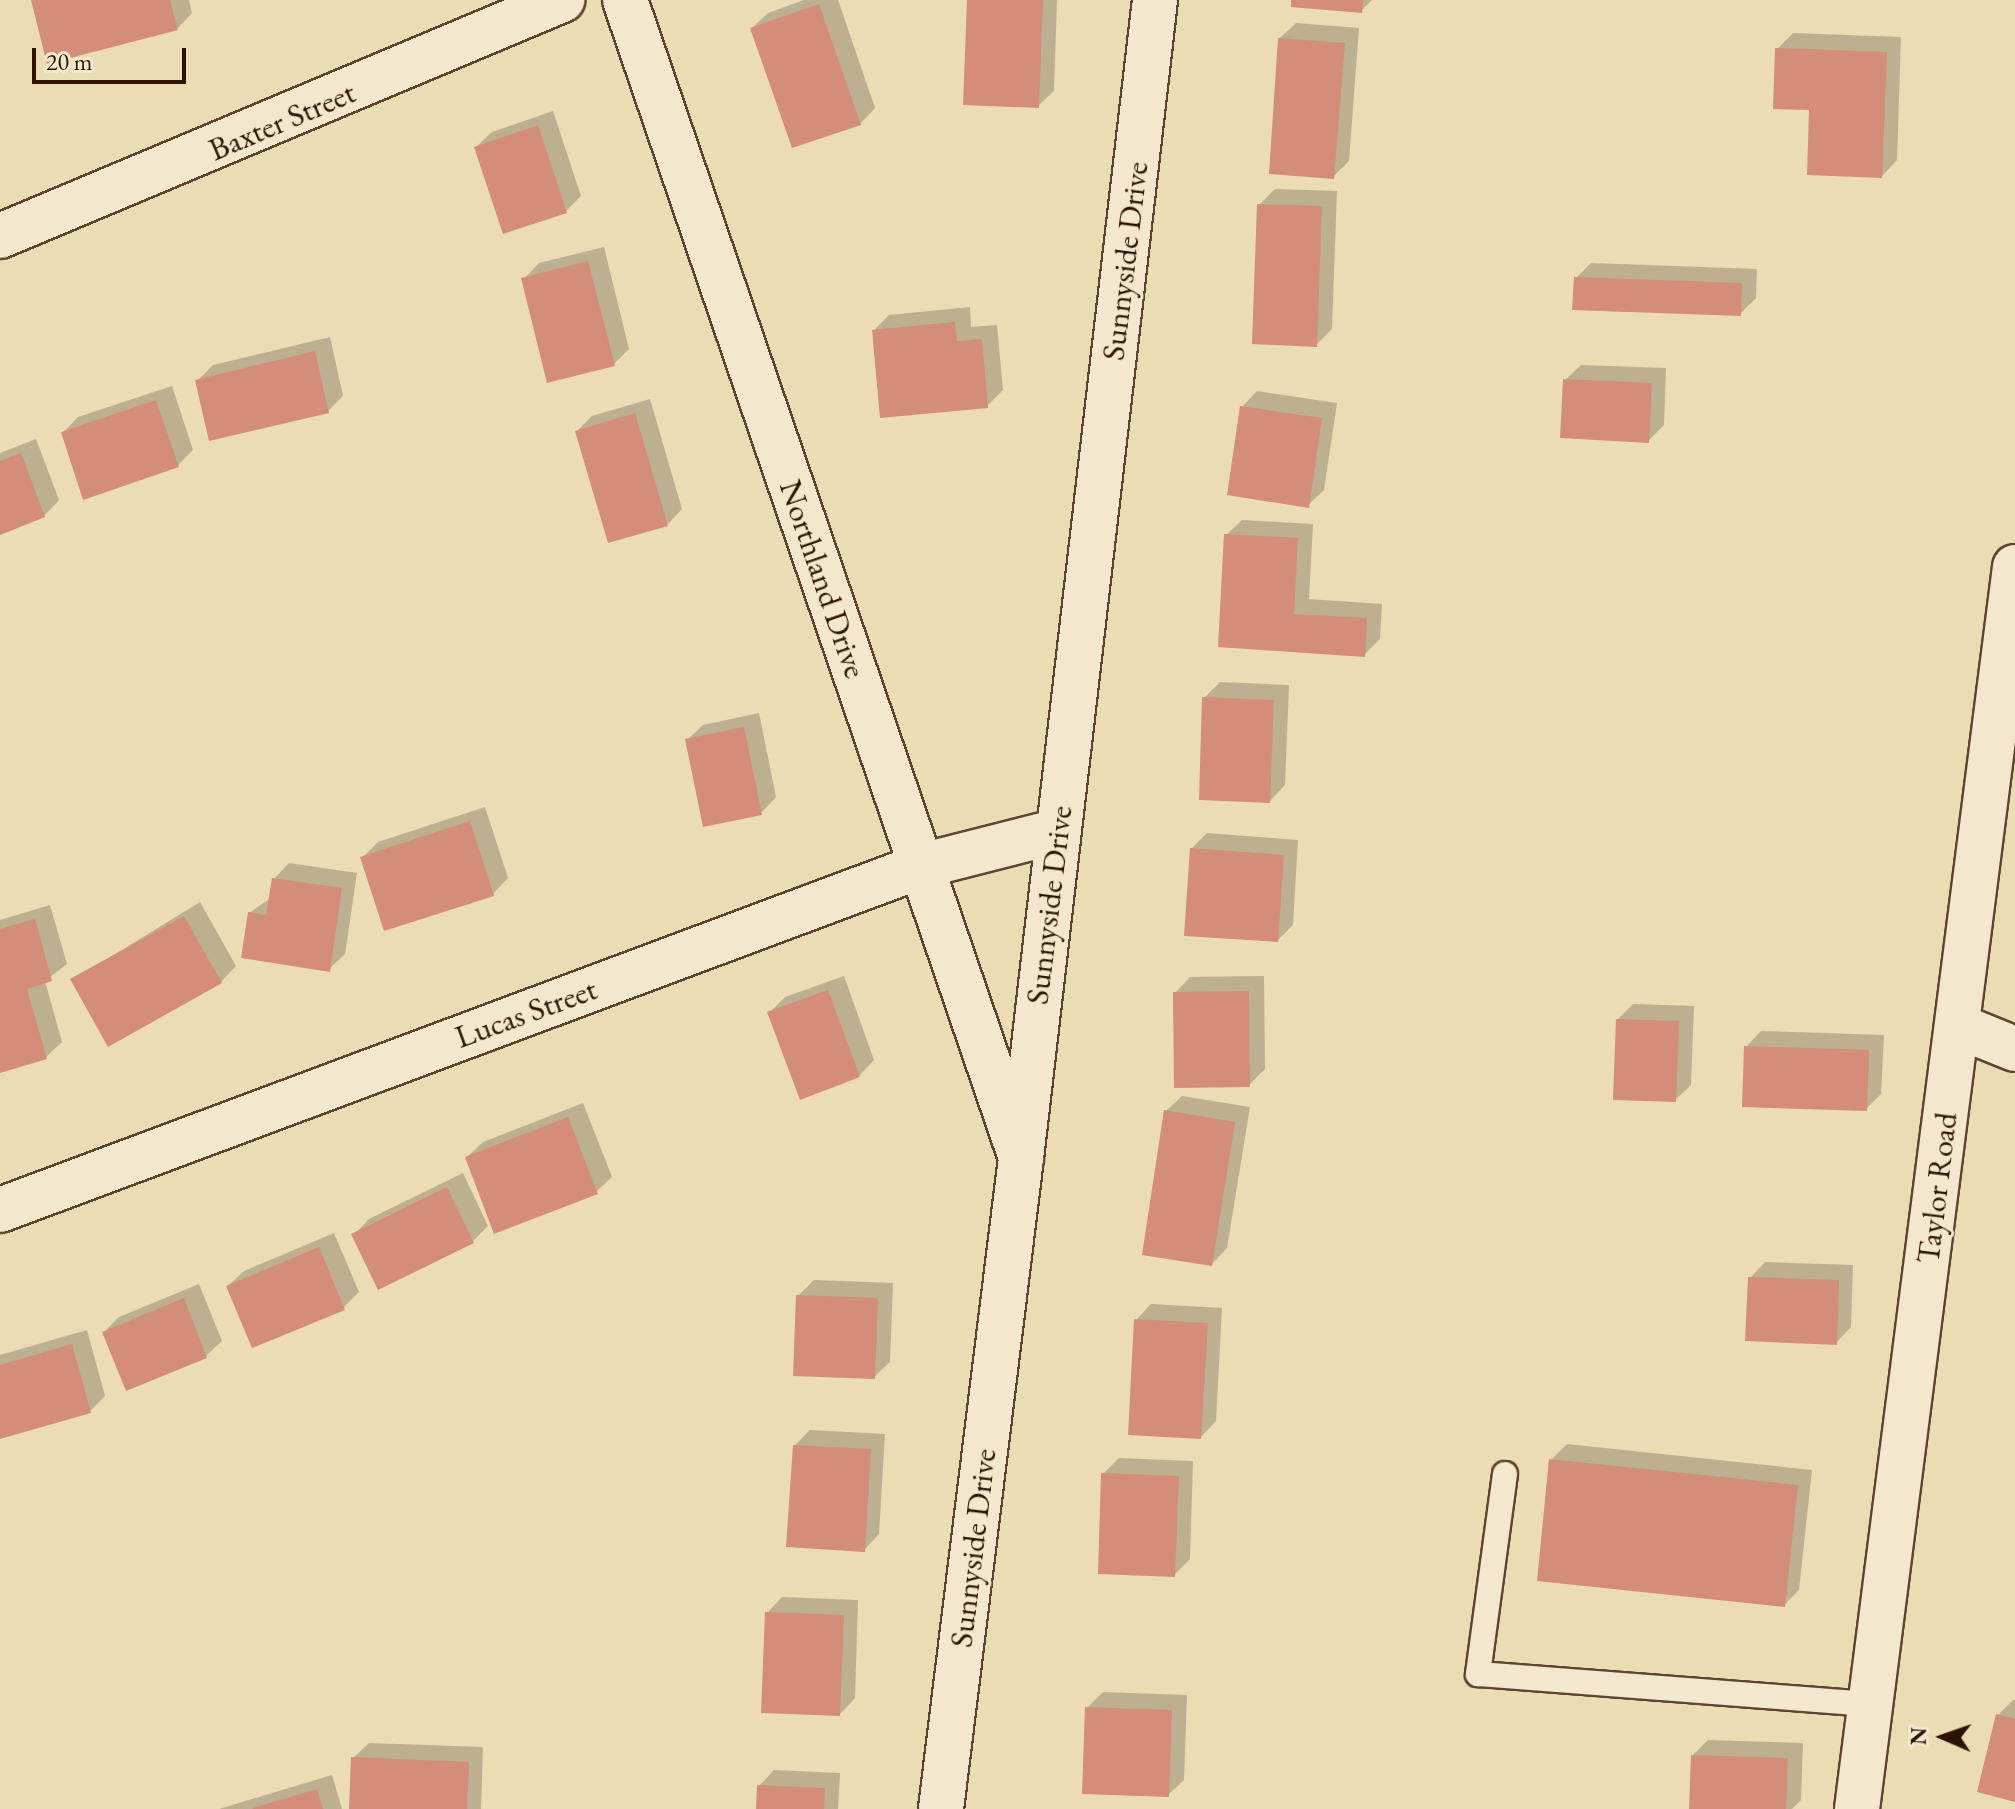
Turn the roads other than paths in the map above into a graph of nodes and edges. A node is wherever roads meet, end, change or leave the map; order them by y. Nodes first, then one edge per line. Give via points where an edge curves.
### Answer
1 (562, 0) edge
2 (625, 0) edge
3 (1155, 0) edge
4 (0, 236) edge
5 (2015, 567) edge
6 (1058, 831) junction
7 (921, 866) junction
8 (1958, 1026) junction
9 (2015, 1049) edge
10 (1021, 1158) junction
11 (0, 1210) edge
12 (1505, 1474) dead end
13 (1870, 1704) junction
14 (941, 1809) edge
15 (1857, 1809) edge

1 - 4 street, Baxter Street
2 - 7 street, Northland Drive
3 - 6 street, Sunnyside Drive
5 - 8 street, Taylor Road
6 - 7 street, Lucas Street
6 - 10 street, Sunnyside Drive
7 - 10 street, Northland Drive
7 - 11 street, Lucas Street
8 - 9 street
8 - 13 street, Taylor Road
10 - 14 street, Sunnyside Drive
12 - 13 lane via 1478,1674
13 - 15 street, Taylor Road

